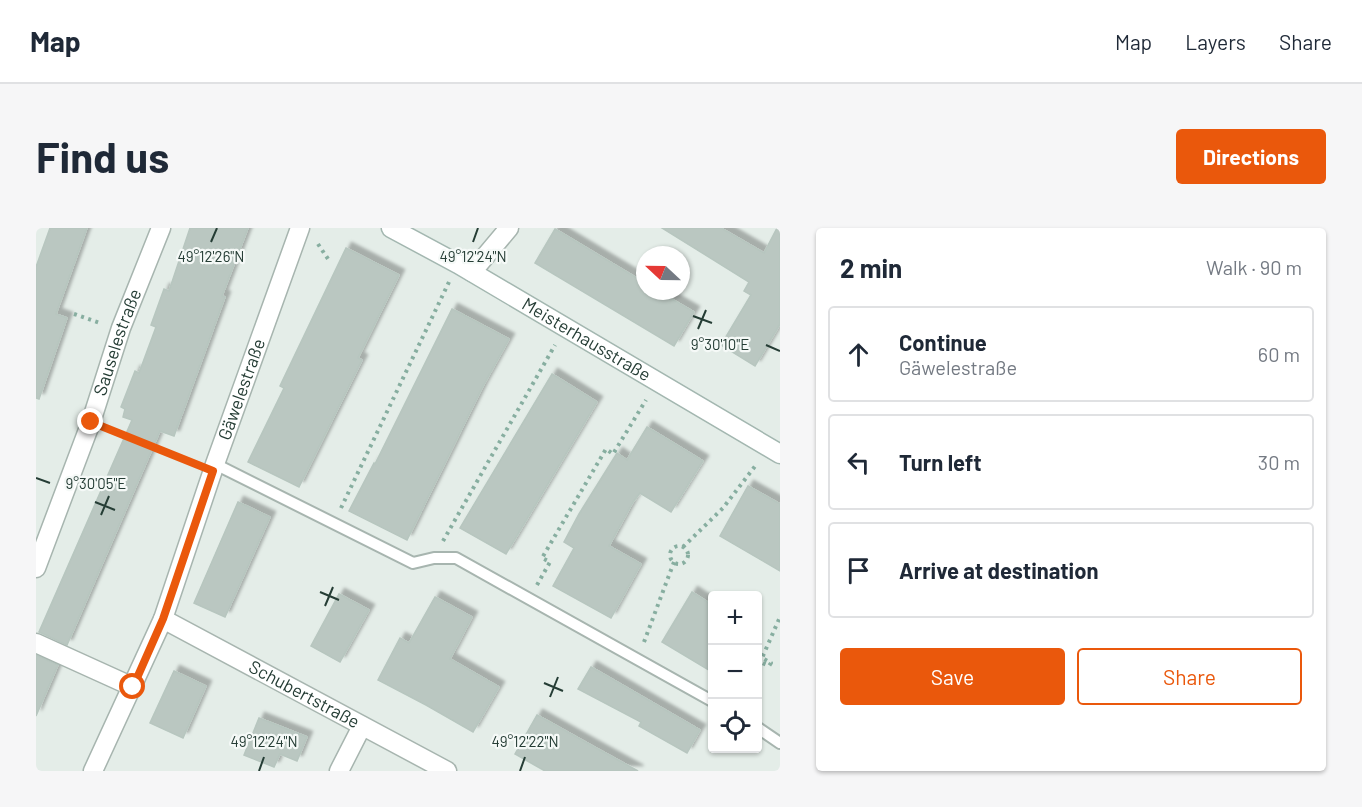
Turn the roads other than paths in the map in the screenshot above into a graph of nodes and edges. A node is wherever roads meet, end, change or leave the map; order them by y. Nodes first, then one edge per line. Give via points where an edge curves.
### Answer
1 (161, 228) edge
2 (300, 228) edge
3 (391, 228) edge
4 (509, 228) edge
5 (465, 268) junction
6 (775, 451) edge
7 (214, 467) junction
8 (43, 523) edge
9 (36, 568) edge
10 (163, 619) junction
11 (36, 643) edge
12 (133, 687) junction
13 (708, 699) edge
14 (362, 726) junction
15 (762, 731) edge
16 (780, 742) edge
17 (93, 771) edge
18 (339, 771) edge
19 (447, 771) edge

1 - 8 street, Sauselestraße via 121,328 91,422
2 - 7 street, Gäwelestraße
3 - 5 street, Meisterhausstraße
4 - 5 street
5 - 6 street, Meisterhausstraße
7 - 10 street, Gäwelestraße
7 - 13 lane via 335,522 413,564 434,558 456,558
8 - 9 street, Sauselestraße
10 - 12 street, Gäwelestraße
10 - 14 street, Schubertstraße
11 - 12 street
12 - 17 street, Gäwelestraße
14 - 18 street
14 - 19 street, Schubertstraße
15 - 16 lane

